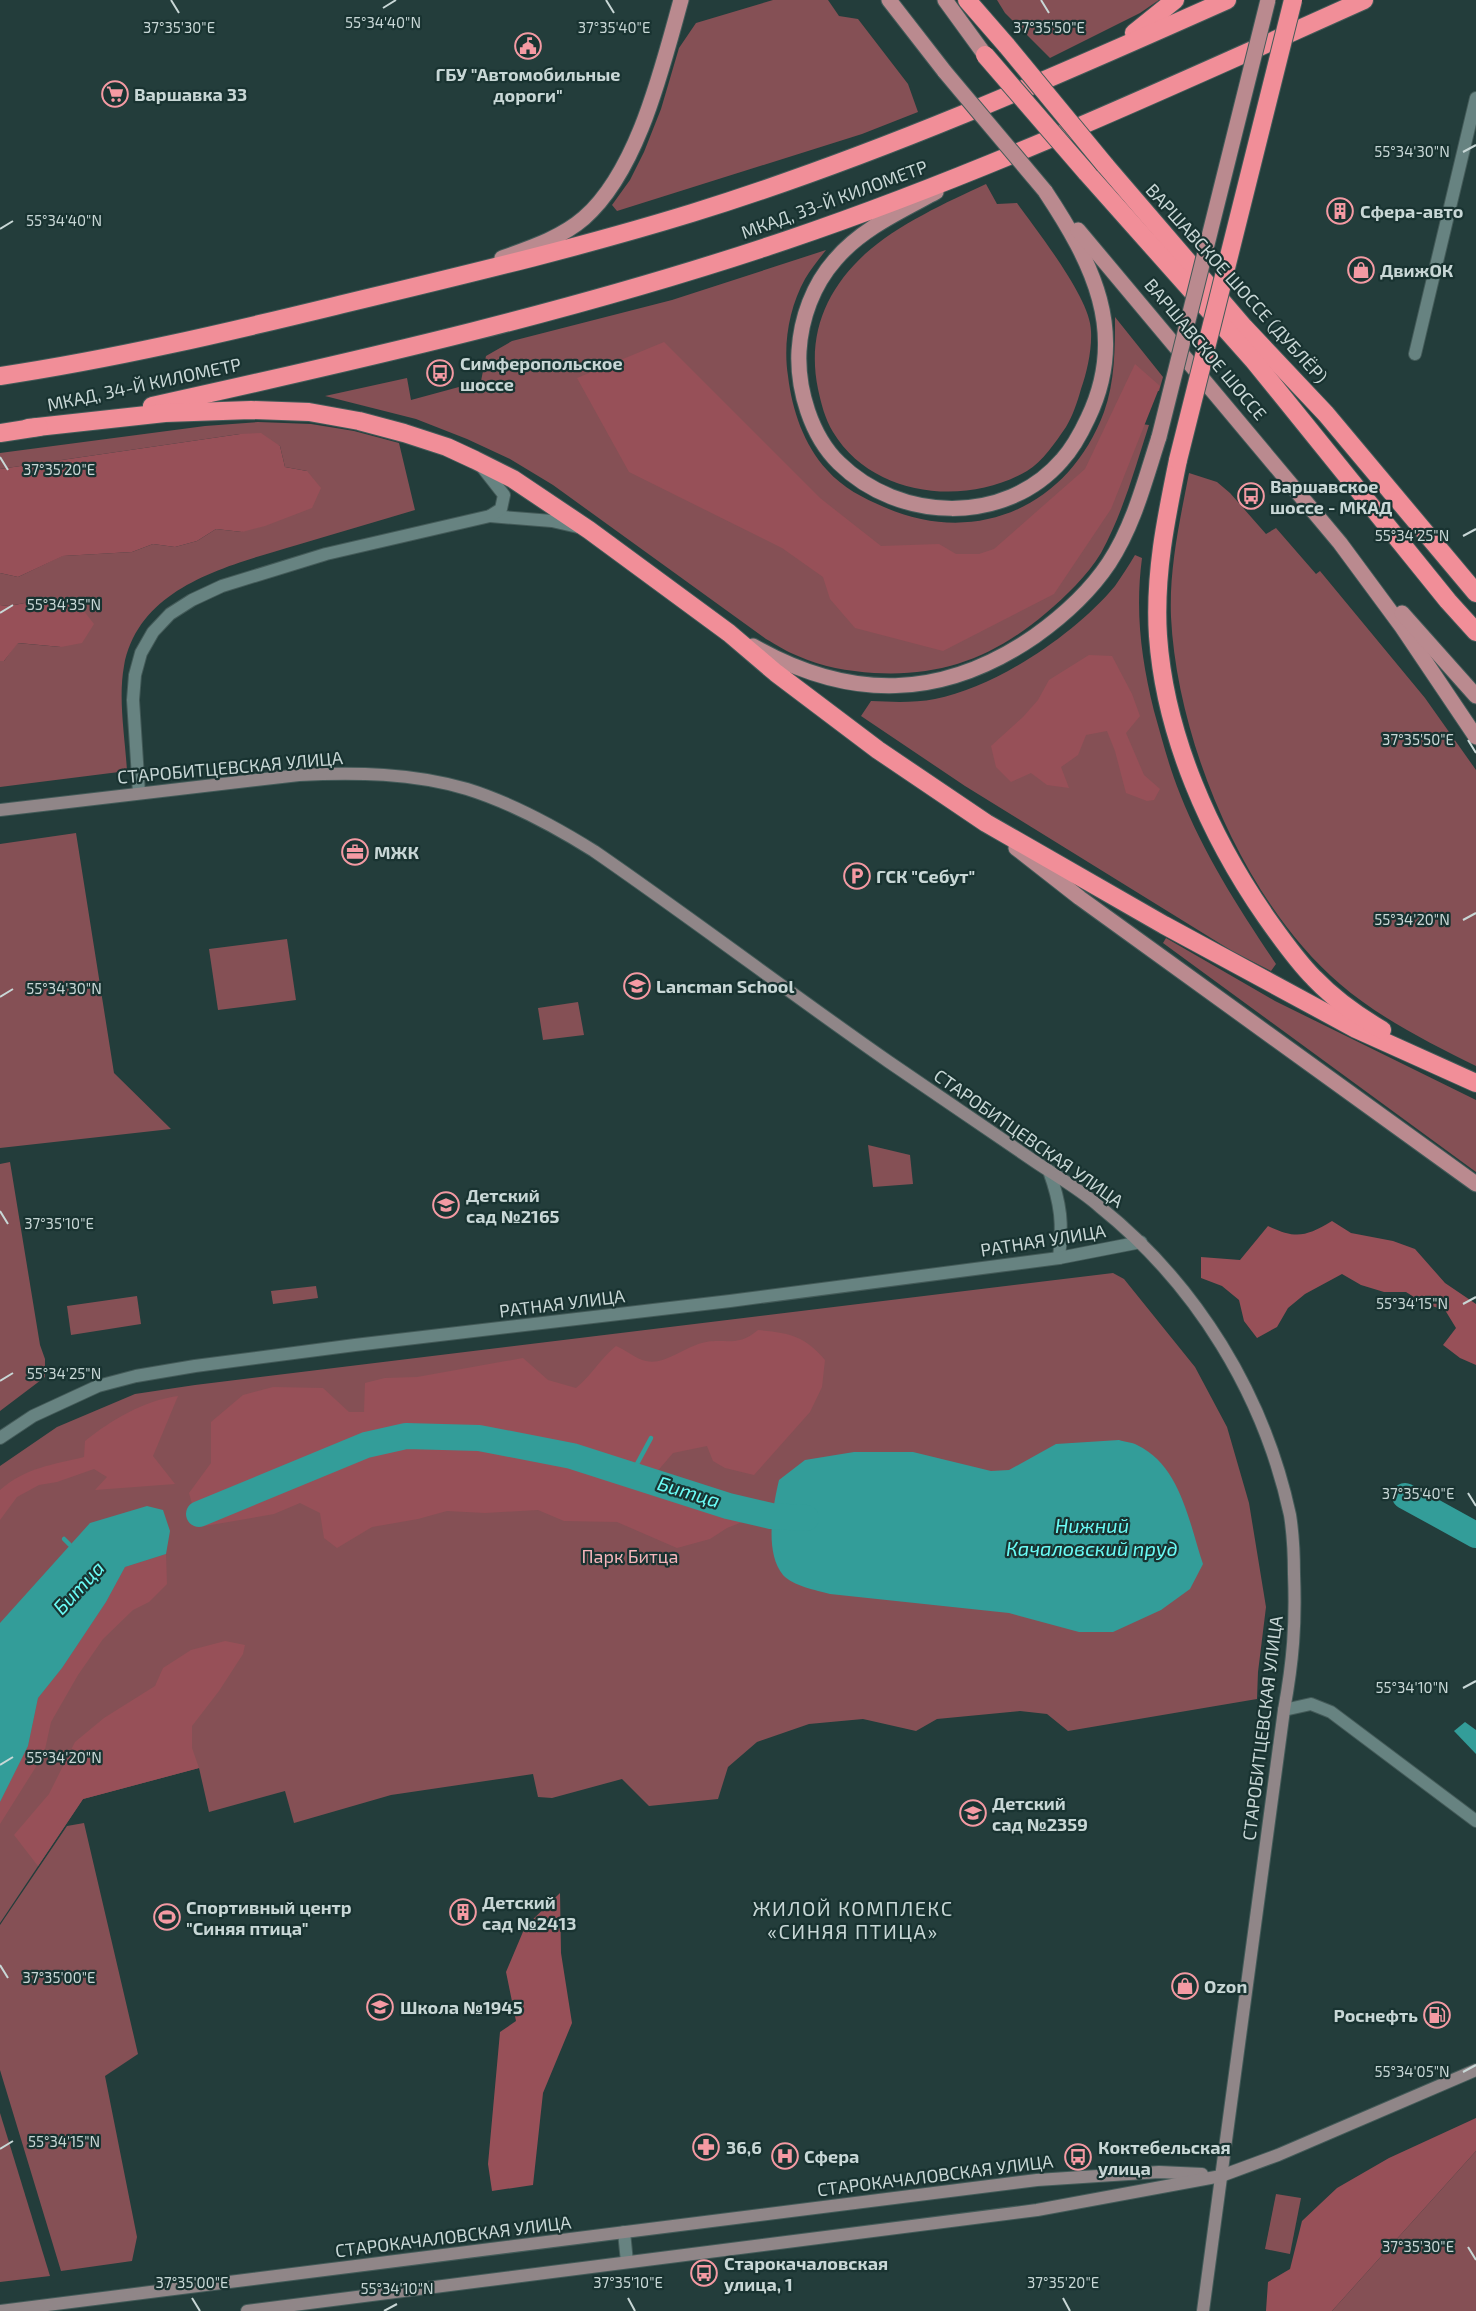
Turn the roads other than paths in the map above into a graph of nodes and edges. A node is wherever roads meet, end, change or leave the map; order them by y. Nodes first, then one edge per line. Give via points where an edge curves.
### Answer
1 (681, 0) edge
2 (889, 0) edge
3 (945, 0) edge
4 (967, 0) edge
5 (1176, 0) edge
6 (1227, 0) edge
7 (1268, 0) edge
8 (1293, 0) edge
9 (1364, 0) edge
10 (985, 55) joint
11 (1069, 70) junction
12 (1476, 98) edge
13 (1023, 150) junction
14 (1045, 191) junction
15 (446, 280) junction
16 (283, 318) joint
17 (1415, 354) dead end
18 (296, 373) joint
19 (0, 376) edge
20 (28, 428) junction
21 (0, 433) edge
22 (475, 460) junction
23 (490, 516) junction
24 (589, 530) junction
25 (1340, 543) junction
26 (1475, 592) edge
27 (1476, 630) edge
28 (729, 633) junction
29 (1476, 696) edge
30 (1476, 737) edge
31 (139, 793) junction
32 (0, 810) edge
33 (986, 824) junction
34 (1451, 1071) junction
35 (1476, 1083) edge
36 (1049, 1171) junction
37 (1476, 1184) edge
38 (1141, 1242) junction
39 (1059, 1258) junction
40 (0, 1438) edge
41 (1284, 1710) junction
42 (1476, 1821) edge
43 (1476, 2070) edge
44 (1221, 2176) junction
45 (624, 2232) junction
46 (627, 2262) junction
47 (0, 2311) edge
48 (247, 2311) edge
49 (1203, 2311) edge

1 - 15 main road via 632,151 600,202 582,219 537,245
2 - 14 main road, ВАРШАВСКОЕ ШОССЕ, bridge
3 - 10 main road, ВАРШАВСКОЕ ШОССЕ
4 - 26 highway, ВАРШАВСКОЕ ШОССЕ (ДУБЛЁР), bridge
5 - 11 highway via 1140,30
6 - 11 highway, МКАД, 33-Й КИЛОМЕТР
7 - 28 main road, bridge via 1159,437 1124,538 1089,589 1018,648 988,664 930,683 868,685 838,681 787,665
8 - 34 highway, bridge via 1168,507 1159,572 1158,638 1170,706 1192,782 1251,894 1313,978 1364,1019
9 - 13 highway, МКАД, 33-Й КИЛОМЕТР
10 - 27 highway, ВАРШАВСКОЕ ШОССЕ, bridge via 1254,361 1448,601
11 - 15 highway, МКАД, 33-Й КИЛОМЕТР via 934,126 772,186 614,236
12 - 17 street
13 - 14 main road via 893,215 857,239 818,283 800,336 802,392 822,441 837,462 876,490 928,507 958,510 986,506 1040,481 1080,435 1101,384 1106,326 1088,263
13 - 18 highway, МКАД, 33-Й КИЛОМЕТР via 864,213 710,266 547,312
14 - 25 main road, ВАРШАВСКОЕ ШОССЕ
15 - 16 highway, МКАД, 33-Й КИЛОМЕТР
16 - 19 highway, МКАД, 34-Й КИЛОМЕТР via 103,359
18 - 20 highway, МКАД, 34-Й КИЛОМЕТР via 114,414
20 - 21 highway, МКАД, 34-Й КИЛОМЕТР
20 - 22 highway via 165,413 299,411 404,433
22 - 23 street via 504,495 501,509
22 - 24 highway via 513,479
23 - 24 street via 552,521
23 - 31 street via 326,554 222,586 170,614 153,632 135,675
24 - 28 highway
25 - 29 main road
25 - 30 main road, ВАРШАВСКОЕ ШОССЕ
28 - 33 highway via 878,750
31 - 32 street, СТАРОБИТЦЕВСКАЯ УЛИЦА
31 - 36 street, СТАРОБИТЦЕВСКАЯ УЛИЦА via 339,773 423,780 509,804 594,851
33 - 34 highway via 1356,1029
33 - 37 main road via 1080,898
34 - 35 highway
36 - 38 street, СТАРОБИТЦЕВСКАЯ УЛИЦА via 1098,1205
36 - 39 street via 1062,1221
38 - 39 street, РАТНАЯ УЛИЦА
38 - 41 street, СТАРОБИТЦЕВСКАЯ УЛИЦА via 1211,1326 1258,1414 1274,1458 1290,1517 1294,1556 1295,1637
39 - 40 street, РАТНАЯ УЛИЦА via 136,1376 98,1386 33,1416
41 - 42 street via 1311,1704 1331,1712
41 - 44 street, СТАРОБИТЦЕВСКАЯ УЛИЦА
43 - 44 street
44 - 45 street, СТАРОКАЧАЛОВСКАЯ УЛИЦА via 1159,2172 1037,2180
44 - 46 street via 1037,2210
44 - 49 street
45 - 46 street
45 - 47 street, СТАРОКАЧАЛОВСКАЯ УЛИЦА
46 - 48 street

